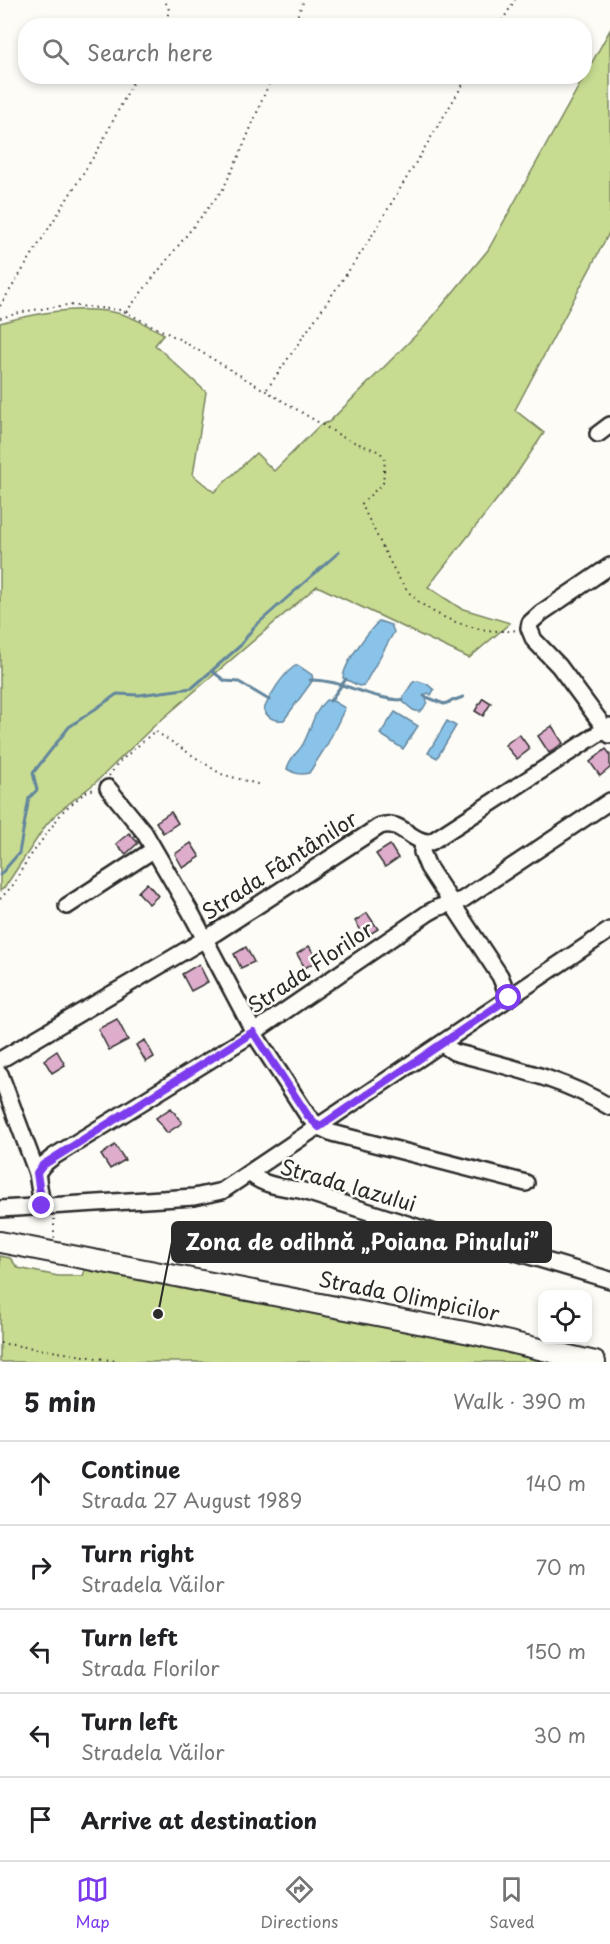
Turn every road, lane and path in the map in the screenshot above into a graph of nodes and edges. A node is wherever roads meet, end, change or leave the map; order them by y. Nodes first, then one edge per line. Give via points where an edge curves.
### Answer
1 (163, 0) edge
2 (303, 0) edge
3 (515, 0) edge
4 (166, 18) edge
5 (296, 18) edge
6 (504, 18) edge
7 (132, 84) edge
8 (269, 84) edge
9 (463, 84) edge
10 (0, 306) edge
11 (126, 312) junction
12 (0, 318) edge
13 (267, 390) junction
14 (610, 566) edge
15 (529, 628) junction
16 (608, 730) edge
17 (108, 788) dead end
18 (610, 801) edge
19 (423, 842) junction
20 (153, 850) junction
21 (452, 905) junction
22 (67, 906) dead end
23 (610, 930) edge
24 (205, 939) junction
25 (509, 998) junction
26 (253, 1032) junction
27 (442, 1044) junction
28 (0, 1060) edge
29 (0, 1074) edge
30 (610, 1107) edge
31 (319, 1127) junction
32 (37, 1173) junction
33 (250, 1173) junction
34 (526, 1183) dead end
35 (0, 1209) edge
36 (48, 1210) junction
37 (0, 1242) edge
38 (54, 1244) dead end
39 (610, 1280) edge
40 (0, 1343) edge
41 (123, 1362) edge
42 (595, 1362) edge

1 - 4 path via 169,5
2 - 5 path
3 - 6 path
7 - 10 path via 99,148
8 - 11 path via 223,189
9 - 13 path via 365,247
11 - 12 path via 67,306
11 - 13 path
13 - 15 path via 346,439 380,452 385,459 383,483 362,503 405,587 417,601 462,625 508,632
14 - 15 street via 541,613
15 - 16 street via 534,640
16 - 19 street via 439,838
17 - 20 street via 144,832
18 - 21 street, Strada Florilor
19 - 21 street via 424,860
19 - 24 street, Strada Fântânilor via 397,825 380,826
20 - 22 street
20 - 24 street
21 - 25 street via 500,976
21 - 26 street, Strada Florilor via 428,913
23 - 25 street
24 - 26 street
24 - 28 street, Strada Fântânilor
25 - 27 street
26 - 31 street
26 - 32 street, Strada Florilor via 53,1157
27 - 30 street via 454,1052 550,1079
27 - 31 street
29 - 32 street
31 - 33 street
31 - 34 street
32 - 36 street
33 - 36 street via 222,1191 194,1197
33 - 39 street, Strada Iazului via 272,1186 300,1190 473,1245 509,1250
35 - 36 street
36 - 38 path
37 - 42 main road, Strada Olimpicilor via 475,1334
40 - 41 path

